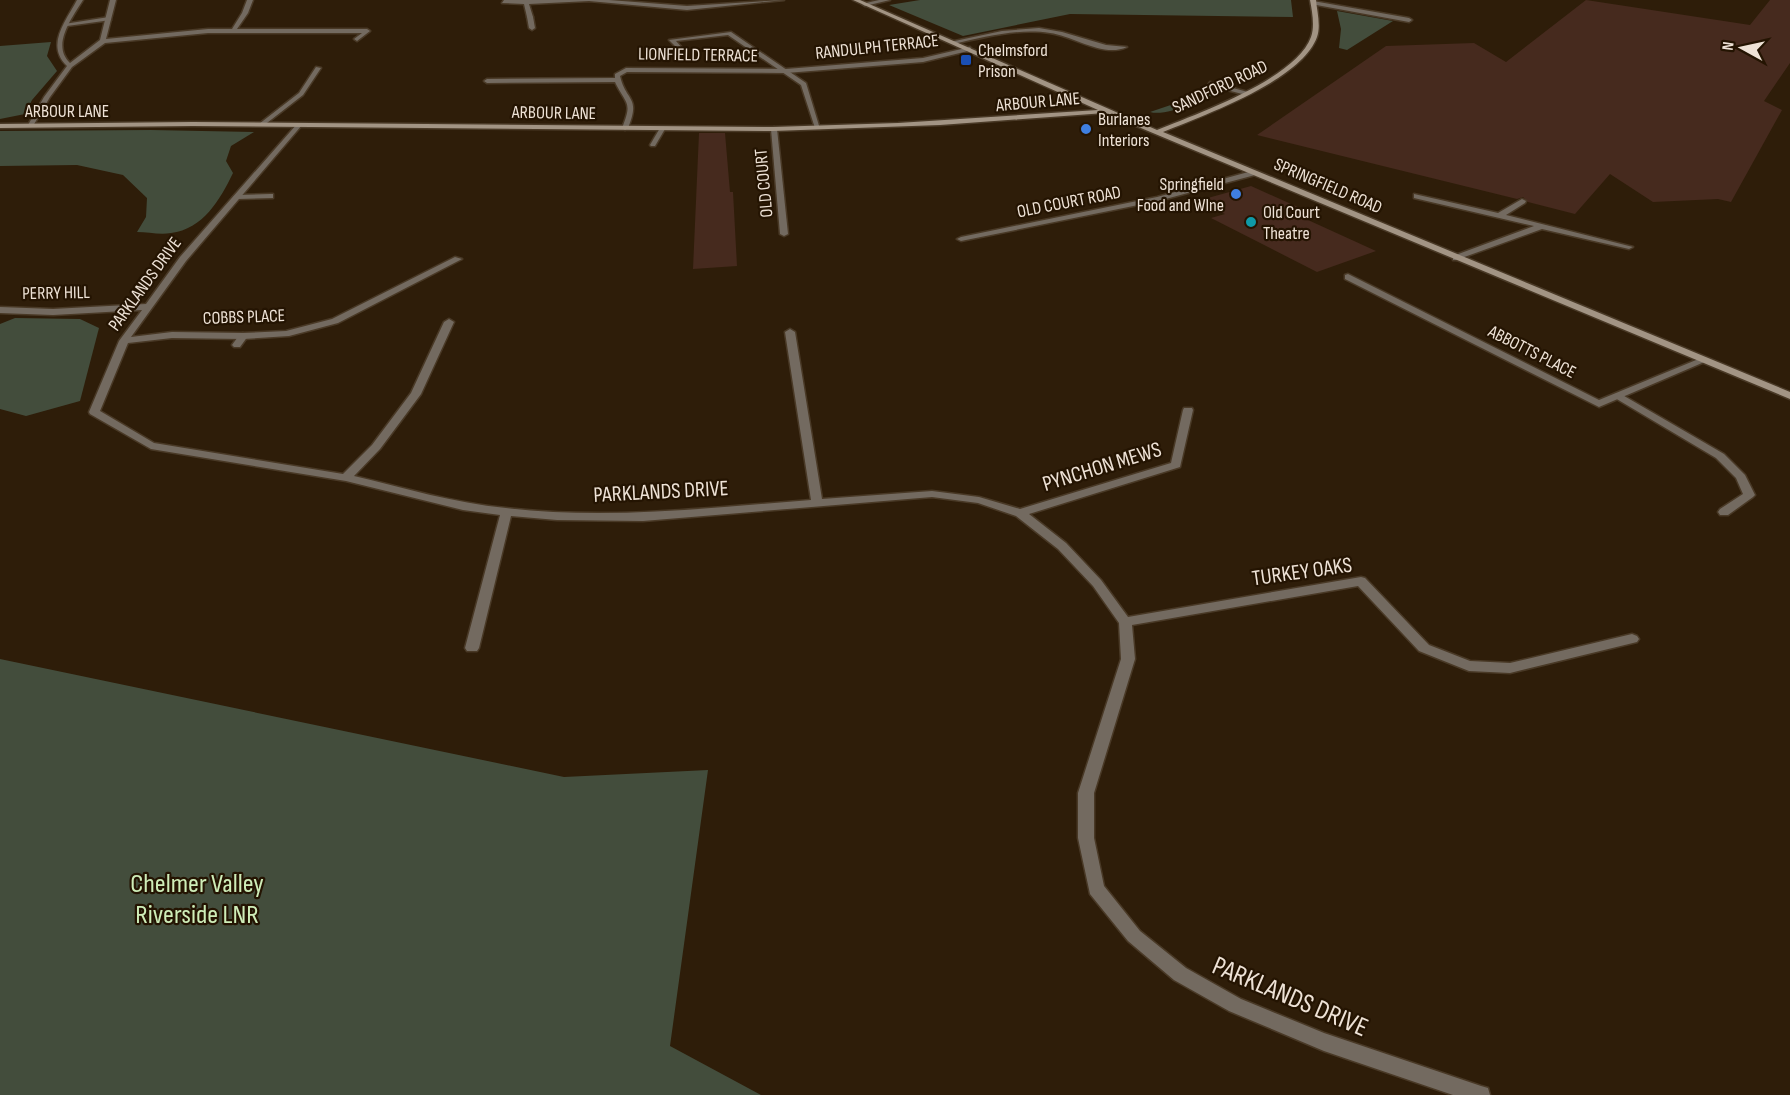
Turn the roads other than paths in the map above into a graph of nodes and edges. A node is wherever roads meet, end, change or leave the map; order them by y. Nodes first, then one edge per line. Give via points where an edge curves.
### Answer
1 (80, 0) edge
2 (113, 0) edge
3 (250, 0) edge
4 (589, 0) edge
5 (781, 0) edge
6 (856, 0) edge
7 (887, 0) edge
8 (504, 2) dead end
9 (1313, 2) edge
10 (526, 3) junction
11 (865, 4) junction
12 (109, 19) junction
13 (1409, 20) dead end
14 (67, 24) junction
15 (532, 28) dead end
16 (234, 30) junction
17 (357, 39) dead end
18 (103, 41) junction
19 (953, 42) junction
20 (1124, 47) dead end
21 (970, 49) junction
22 (681, 50) dead end
23 (70, 66) junction
24 (318, 68) dead end
25 (786, 71) junction
26 (617, 80) junction
27 (487, 81) dead end
28 (1210, 84) dead end
29 (1246, 93) junction
30 (1106, 111) junction
31 (31, 125) junction
32 (261, 125) junction
33 (298, 125) junction
34 (0, 126) edge
35 (625, 128) junction
36 (818, 128) junction
37 (663, 129) junction
38 (774, 129) junction
39 (1157, 132) junction
40 (653, 145) dead end
41 (1252, 173) junction
42 (237, 196) junction
43 (270, 196) dead end
44 (1417, 196) dead end
45 (1522, 201) dead end
46 (1499, 216) junction
47 (1542, 226) junction
48 (783, 234) dead end
49 (961, 239) dead end
50 (1629, 247) dead end
51 (1456, 258) junction
52 (458, 259) dead end
53 (1348, 277) dead end
54 (149, 307) junction
55 (0, 310) edge
56 (449, 322) dead end
57 (790, 332) dead end
58 (124, 341) junction
59 (1704, 360) junction
60 (1619, 396) junction
61 (1790, 396) edge
62 (1188, 410) dead end
63 (346, 478) junction
64 (817, 502) junction
65 (506, 512) junction
66 (1724, 512) dead end
67 (1020, 513) junction
68 (1125, 622) junction
69 (1632, 639) dead end
70 (472, 648) dead end
71 (1481, 1095) edge

1 - 14 street
2 - 12 street
3 - 16 street
4 - 5 street via 687,8
4 - 10 street
6 - 11 street, SPRINGFIELD ROAD
7 - 11 street
8 - 10 street
9 - 13 street
9 - 29 street, SANDFORD ROAD via 1314,38 1303,56 1274,79
10 - 15 street
11 - 19 street, SPRINGFIELD ROAD
12 - 14 street
12 - 18 street
14 - 23 street via 57,46 59,55
16 - 17 street via 367,31
16 - 18 street
18 - 23 street
19 - 20 street via 1029,30 1072,34 1112,49
19 - 21 street, SPRINGFIELD ROAD
21 - 25 street, RANDULPH TERRACE via 923,60
21 - 30 street, SPRINGFIELD ROAD
22 - 25 street via 672,40 729,33
23 - 31 street
24 - 32 street via 301,94
25 - 26 street, LIONFIELD TERRACE via 634,69 620,72
25 - 36 street via 804,84
26 - 27 street, LIONFIELD TERRACE
26 - 35 street, LIONFIELD TERRACE via 630,97 632,113
28 - 29 street
29 - 39 street, SANDFORD ROAD
30 - 36 street, ARBOUR LANE
30 - 39 street, SPRINGFIELD ROAD
31 - 32 street, ARBOUR LANE
31 - 34 street, ARBOUR LANE
32 - 33 street, ARBOUR LANE
33 - 35 street, ARBOUR LANE
33 - 42 street, PARKLANDS DRIVE
35 - 37 street, ARBOUR LANE
36 - 38 street, ARBOUR LANE
37 - 38 street, ARBOUR LANE
37 - 40 street
38 - 48 street, OLD COURT
39 - 41 street, SPRINGFIELD ROAD
41 - 49 street, OLD COURT ROAD via 1158,199
41 - 51 street, SPRINGFIELD ROAD
42 - 43 street
42 - 54 street, PARKLANDS DRIVE via 183,259
44 - 46 street
45 - 46 street
46 - 47 street
47 - 50 street
47 - 51 street
51 - 59 street, SPRINGFIELD ROAD
52 - 58 street, COBBS PLACE via 335,321 286,334 240,340 172,334
53 - 60 street, ABBOTTS PLACE via 1599,404
54 - 55 street, PERRY HILL via 53,312
54 - 58 street, PARKLANDS DRIVE
56 - 63 street via 416,394 376,447
57 - 64 street
58 - 63 street, PARKLANDS DRIVE via 94,412 152,446
59 - 60 street, ABBOTTS PLACE
59 - 61 street, SPRINGFIELD ROAD
60 - 66 street via 1720,456 1741,477 1749,495
62 - 67 street, PYNCHON MEWS via 1176,465
63 - 65 street, PARKLANDS DRIVE
64 - 65 street, PARKLANDS DRIVE via 643,517
64 - 67 street, PARKLANDS DRIVE via 932,494 979,500
65 - 70 street
67 - 68 street, PARKLANDS DRIVE via 1062,546 1097,583
68 - 69 street, TURKEY OAKS via 1361,581 1424,648 1468,666 1510,668
68 - 71 street, PARKLANDS DRIVE via 1128,659 1086,794 1086,838 1096,889 1134,936 1180,975 1235,1005 1324,1042

